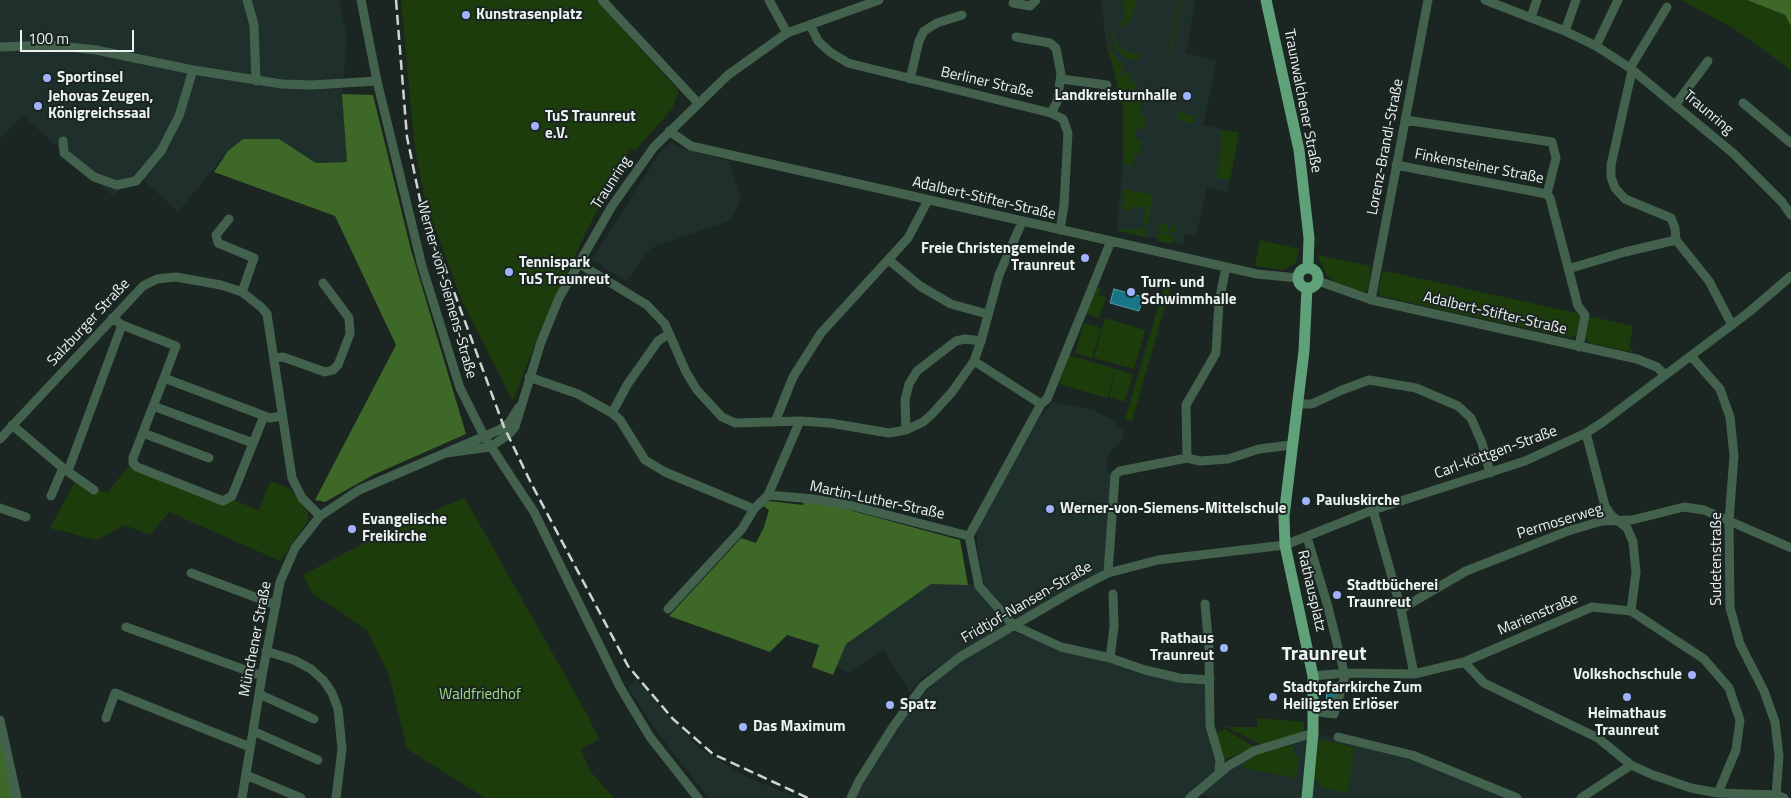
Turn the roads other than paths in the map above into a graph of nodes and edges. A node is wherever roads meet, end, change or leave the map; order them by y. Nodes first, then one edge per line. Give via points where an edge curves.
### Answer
1 (247, 0) edge
2 (361, 0) edge
3 (602, 0) edge
4 (769, 0) edge
5 (879, 0) edge
6 (1036, 0) edge
7 (1266, 0) edge
8 (1428, 0) edge
9 (1485, 0) edge
10 (1537, 0) edge
11 (1576, 0) edge
12 (1618, 0) edge
13 (1013, 3) dead end
14 (1501, 3) edge
15 (1667, 7) dead end
16 (962, 15) dead end
17 (1530, 18) junction
18 (810, 25) junction
19 (1564, 31) junction
20 (787, 33) junction
21 (1016, 37) dead end
22 (0, 46) edge
23 (1596, 46) junction
24 (1708, 60) dead end
25 (1632, 69) junction
26 (193, 70) junction
27 (1061, 78) junction
28 (910, 79) junction
29 (256, 81) junction
30 (377, 81) junction
31 (1107, 85) dead end
32 (698, 103) junction
33 (1743, 103) dead end
34 (1676, 104) junction
35 (1052, 113) junction
36 (1405, 120) junction
37 (669, 131) junction
38 (63, 141) dead end
39 (1791, 142) edge
40 (1396, 165) junction
41 (1548, 194) junction
42 (928, 200) junction
43 (1791, 215) edge
44 (229, 219) dead end
45 (1022, 222) junction
46 (1060, 230) junction
47 (1676, 240) junction
48 (1111, 241) junction
49 (888, 260) junction
50 (578, 263) junction
51 (1226, 267) junction
52 (1308, 268) junction
53 (1568, 269) junction
54 (1791, 276) edge
55 (1298, 278) junction
56 (1318, 281) junction
57 (323, 283) dead end
58 (1307, 288) junction
59 (242, 292) junction
60 (1371, 300) junction
61 (987, 314) junction
62 (112, 318) junction
63 (122, 325) junction
64 (1732, 325) junction
65 (669, 334) junction
66 (981, 341) junction
67 (1578, 347) junction
68 (1690, 356) junction
69 (274, 358) junction
70 (974, 361) junction
71 (1665, 375) junction
72 (529, 377) junction
73 (164, 378) junction
74 (521, 403) junction
75 (1041, 404) junction
76 (1297, 404) junction
77 (153, 406) junction
78 (612, 413) junction
79 (264, 416) junction
80 (282, 416) junction
81 (800, 421) junction
82 (775, 422) junction
83 (12, 425) junction
84 (906, 430) junction
85 (143, 433) junction
86 (1586, 433) junction
87 (484, 436) junction
88 (0, 439) edge
89 (253, 443) junction
90 (1291, 445) junction
91 (490, 447) junction
92 (446, 454) junction
93 (209, 458) dead end
94 (1187, 458) junction
95 (65, 469) junction
96 (1490, 474) junction
97 (94, 490) dead end
98 (768, 495) junction
99 (52, 496) dead end
100 (0, 508) edge
101 (754, 509) junction
102 (1373, 510) junction
103 (320, 516) junction
104 (26, 517) dead end
105 (1618, 520) junction
106 (1729, 521) junction
107 (969, 536) junction
108 (1307, 537) junction
109 (1285, 545) junction
110 (1791, 548) edge
111 (1108, 573) junction
112 (191, 574) dead end
113 (1113, 594) dead end
114 (1206, 604) dead end
115 (276, 605) junction
116 (668, 609) dead end
117 (1401, 609) junction
118 (1631, 611) junction
119 (1013, 625) junction
120 (126, 627) dead end
121 (266, 651) junction
122 (1110, 658) junction
123 (1464, 662) junction
124 (1345, 672) junction
125 (1414, 674) junction
126 (262, 676) junction
127 (1313, 676) junction
128 (1210, 680) junction
129 (259, 694) junction
130 (1313, 711) junction
131 (106, 718) dead end
132 (314, 719) dead end
133 (0, 720) edge
134 (253, 731) junction
135 (1313, 733) junction
136 (1338, 738) dead end
137 (250, 747) junction
138 (318, 760) dead end
139 (1631, 765) junction
140 (1219, 773) junction
141 (246, 775) junction
142 (1718, 793) junction
143 (1780, 796) edge
144 (17, 798) edge
145 (242, 798) edge
146 (301, 798) edge
147 (336, 798) edge
148 (698, 798) edge
149 (851, 798) edge
150 (1190, 798) edge
151 (1307, 798) edge
152 (1516, 798) edge
153 (1581, 798) edge

1 - 29 street via 254,25
2 - 30 street, Werner-von-Siemens-Straße
3 - 32 street
4 - 20 street
5 - 18 street, Traunring
6 - 13 street via 1030,6
7 - 52 main road, Traunwalchener Straße via 1299,150 1309,238
8 - 36 street, Lorenz-Brandl-Straße
9 - 14 street, Traunring
10 - 17 street
11 - 19 street
12 - 23 street
14 - 17 street, Traunring
15 - 25 street
16 - 28 street via 924,31
17 - 19 street, Traunring
18 - 20 street, Traunring
18 - 28 street, Berliner Straße via 818,41 841,60
19 - 23 street, Traunring
20 - 32 street, Traunring via 728,75
21 - 27 street via 1050,43 1056,48
22 - 26 street via 50,45 96,50
23 - 25 street, Traunring
24 - 34 street
25 - 34 street, Traunring
25 - 47 street via 1611,177 1615,188 1625,199 1670,218
26 - 29 street
26 - 38 street via 175,125 161,151 136,181 117,186 94,177 64,153
27 - 31 street
27 - 35 street
28 - 35 street, Berliner Straße
29 - 30 street via 312,85
30 - 87 street, Werner-von-Siemens-Straße via 422,266 444,339 460,388
32 - 37 street, Traunring
33 - 39 street
34 - 43 street, Traunring via 1733,153
35 - 46 street via 1063,119 1068,133
36 - 40 street, Lorenz-Brandl-Straße
36 - 41 street via 1552,142 1556,158
37 - 42 street, Adalbert-Stifter-Straße via 691,146
37 - 50 street, Traunring via 612,206
40 - 41 street, Finkensteiner Straße
40 - 60 street, Lorenz-Brandl-Straße
41 - 53 street, Finkensteiner Straße
42 - 45 street, Adalbert-Stifter-Straße
42 - 49 street via 908,238
44 - 59 street via 216,234 218,242 254,258
45 - 46 street, Adalbert-Stifter-Straße
45 - 61 street via 998,275
46 - 48 street, Adalbert-Stifter-Straße
47 - 53 street
47 - 64 street via 1709,281
48 - 51 street, Adalbert-Stifter-Straße
48 - 75 street
49 - 61 street via 920,286 951,304
49 - 82 street via 821,333 793,377
50 - 65 street via 647,305 665,324
50 - 72 street, Traunring via 559,298
51 - 55 street, Adalbert-Stifter-Straße via 1273,277
51 - 94 street via 1219,302 1216,352 1186,405
52 - 55 main road via 1300,272
52 - 56 main road via 1316,272
53 - 67 street, Finkensteiner Straße via 1578,306 1585,315
54 - 64 street, Carl-Köttgen-Straße
55 - 58 main road via 1299,284
56 - 58 main road
56 - 60 street, Adalbert-Stifter-Straße
57 - 69 street via 349,318 350,334 338,365 325,372 283,357
58 - 76 main road
59 - 62 street, Salzburger Straße via 197,279 157,279 143,286
59 - 69 street, Salzburger Straße via 267,314
60 - 67 street, Adalbert-Stifter-Straße
61 - 66 street
62 - 63 street
62 - 83 street, Salzburger Straße
63 - 73 street via 176,346
63 - 95 street
64 - 68 street, Carl-Köttgen-Straße
65 - 78 street via 658,341
65 - 82 street via 686,372 713,410 735,423
66 - 70 street
66 - 84 street via 965,339 956,342 917,371 904,400
67 - 71 street, Adalbert-Stifter-Straße via 1650,363
68 - 71 street, Carl-Köttgen-Straße
68 - 106 street, Sudetenstraße via 1720,390 1730,417 1734,456
69 - 80 street, Salzburger Straße
70 - 75 street
70 - 84 street via 932,414
71 - 86 street, Carl-Köttgen-Straße
72 - 74 street, Traunring
72 - 78 street via 578,394
73 - 77 street
73 - 79 street
74 - 87 street, Traunring via 509,423
74 - 91 street, Traunring via 515,427
75 - 107 street
76 - 90 main road
76 - 96 street via 1312,404 1369,380 1416,388 1458,406 1471,418
77 - 85 street
77 - 89 street
78 - 101 street via 620,420 645,460 665,472
79 - 80 street
79 - 89 street
80 - 103 street, Salzburger Straße via 292,478 302,498
81 - 82 street
81 - 84 street via 889,433
81 - 98 street
83 - 88 street, Salzburger Straße
83 - 95 street
85 - 89 street via 133,458 137,467 223,500 232,496
85 - 93 street
86 - 96 street, Carl-Köttgen-Straße
86 - 105 street via 1607,512
87 - 91 street, Werner-von-Siemens-Straße
87 - 92 street, Münchener Straße
90 - 94 street via 1259,449 1228,459 1200,461
90 - 109 main road via 1284,503
91 - 92 street, Münchener Straße
91 - 148 street, Werner-von-Siemens-Straße via 534,512 620,687 650,737
92 - 103 street, Münchener Straße via 359,490
94 - 111 street via 1125,468 1115,475
95 - 97 street
95 - 99 street
96 - 102 street, Carl-Köttgen-Straße
98 - 101 street
98 - 107 street, Martin-Luther-Straße via 853,506
100 - 104 street
101 - 116 street via 742,529
102 - 108 street, Carl-Köttgen-Straße
102 - 117 street
103 - 115 street, Münchener Straße via 292,553 280,582
105 - 106 street, Permoserweg via 1632,520 1684,507 1704,510
105 - 117 street, Permoserweg via 1602,521 1514,550 1466,571
105 - 118 street via 1627,528 1633,542 1636,572
106 - 110 street, Permoserweg
106 - 143 street, Sudetenstraße via 1730,608 1740,644 1764,691 1775,722
107 - 119 street via 979,586
108 - 109 street, Carl-Köttgen-Straße
108 - 124 street, Rathausplatz via 1332,606
109 - 111 street, Fridtjof-Nansen-Straße via 1158,560
109 - 127 main road, Rathausplatz
111 - 119 street, Fridtjof-Nansen-Straße
112 - 115 street
113 - 122 street via 1114,627
114 - 128 street
115 - 121 street, Münchener Straße
117 - 125 street
118 - 123 street, Marienstraße via 1592,607
118 - 142 street, Marienstraße via 1704,659 1729,688 1740,720 1736,750
119 - 122 street via 1061,647
119 - 149 street, Fridtjof-Nansen-Straße via 960,657 923,686 893,727
120 - 126 street
121 - 126 street, Münchener Straße
121 - 147 street via 294,660 311,670 324,681 332,694 338,708 342,749
122 - 128 street via 1179,678
123 - 125 street, Marienstraße
123 - 139 street via 1484,683 1598,738
124 - 125 street, Marienstraße
124 - 127 street, Marienstraße
124 - 130 street via 1334,714
126 - 129 street, Münchener Straße
127 - 130 main road, Rathausplatz
128 - 140 street via 1210,726 1220,760
129 - 132 street
129 - 134 street, Münchener Straße
130 - 135 main road, Rathausplatz
131 - 137 street via 115,693
133 - 144 street
134 - 137 street, Münchener Straße
134 - 138 street
135 - 140 street via 1259,748
135 - 151 main road, Rathausplatz
136 - 152 street via 1412,756
137 - 141 street, Münchener Straße
139 - 142 street via 1691,788
139 - 153 street
140 - 150 street
141 - 145 street, Münchener Straße
141 - 146 street
142 - 143 street

